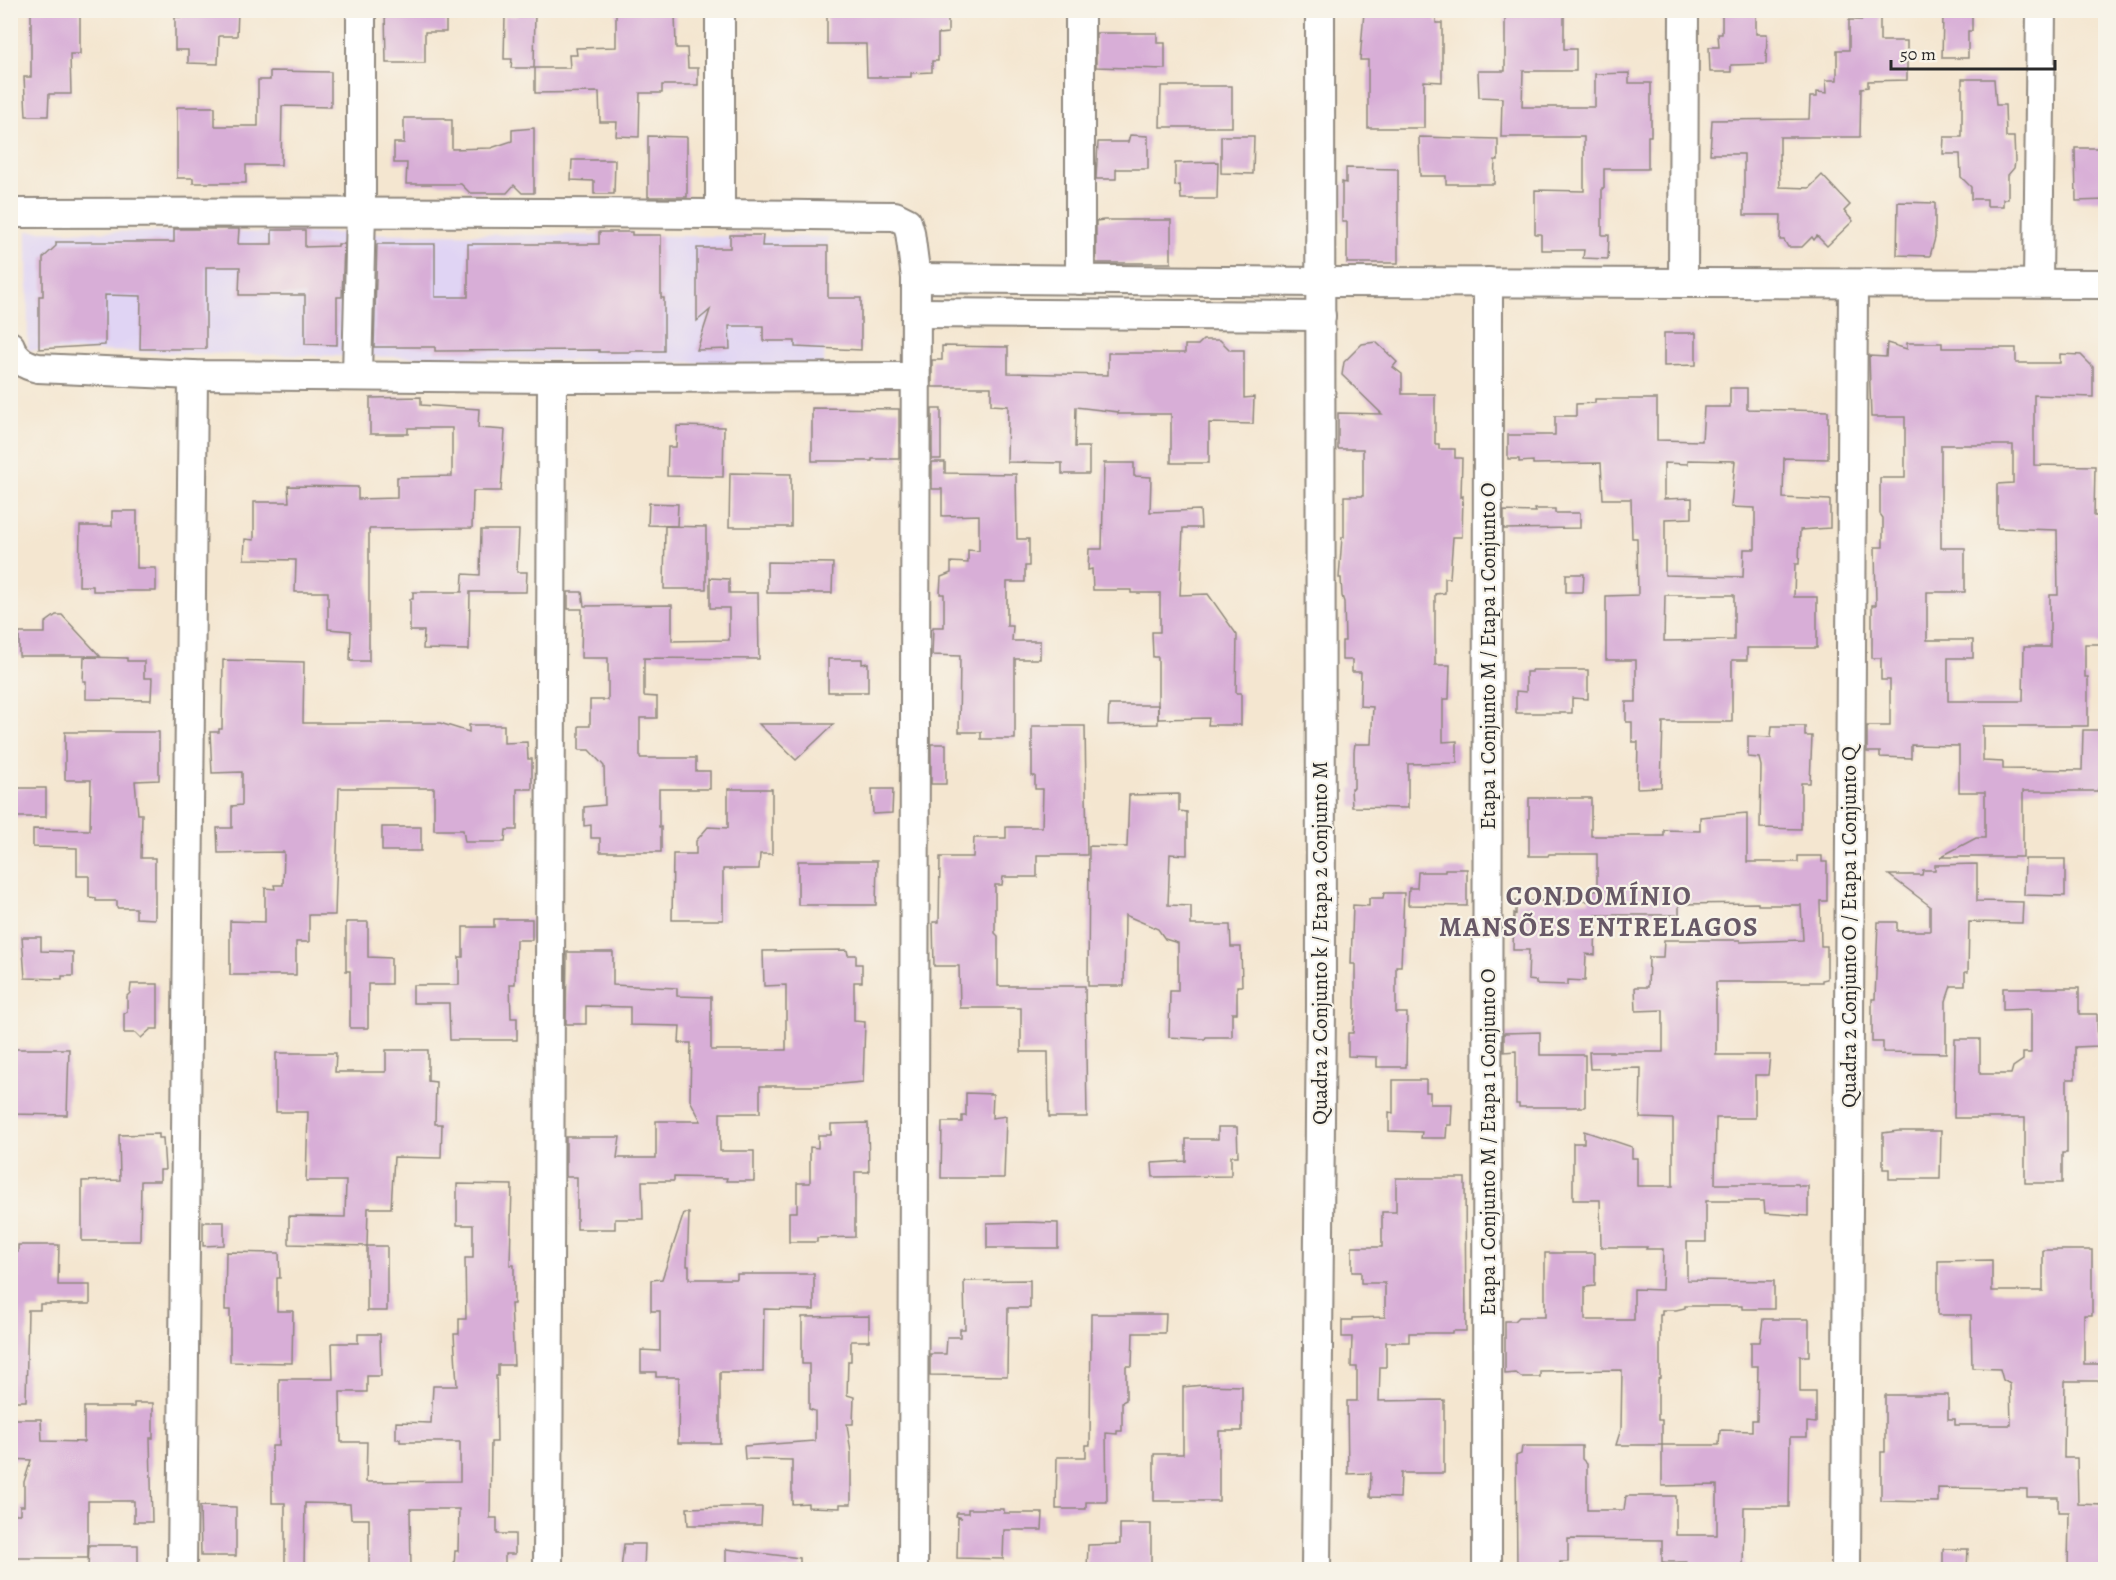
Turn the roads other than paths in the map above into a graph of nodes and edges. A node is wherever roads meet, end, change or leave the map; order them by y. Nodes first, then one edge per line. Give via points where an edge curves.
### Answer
1 (361, 10) edge
2 (720, 10) edge
3 (1080, 10) edge
4 (1320, 10) edge
5 (1684, 10) edge
6 (2041, 10) edge
7 (360, 211) junction
8 (10, 213) edge
9 (720, 214) junction
10 (916, 278) junction
11 (1080, 280) junction
12 (1321, 282) junction
13 (1488, 282) junction
14 (1683, 283) junction
15 (2038, 283) junction
16 (1853, 284) junction
17 (2106, 284) edge
18 (916, 313) junction
19 (1321, 316) junction
20 (10, 346) edge
21 (193, 375) junction
22 (357, 375) junction
23 (915, 377) junction
24 (552, 378) junction
25 (182, 1569) edge
26 (548, 1569) edge
27 (913, 1569) edge
28 (1316, 1569) edge
29 (1487, 1569) edge
30 (1846, 1569) edge

1 - 7 street
2 - 9 street
3 - 11 street
4 - 12 street, Quadra 2 Conjunto k / Etapa 2 Conjunto M
5 - 14 street
6 - 15 street
7 - 8 street
7 - 9 street
7 - 22 street
9 - 10 street via 895,216 909,227
10 - 11 street
10 - 18 street
11 - 12 street
12 - 13 street
12 - 19 street, Quadra 2 Conjunto k / Etapa 2 Conjunto M
13 - 14 street
13 - 29 street, Etapa 1 Conjunto M / Etapa 1 Conjunto O
14 - 16 street
15 - 16 street
15 - 17 street
16 - 30 street, Quadra 2 Conjunto O / Etapa 1 Conjunto Q
18 - 19 street
18 - 23 street
19 - 28 street, Quadra 2 Conjunto k / Etapa 2 Conjunto M
20 - 21 street via 21,362 38,368
21 - 22 street
21 - 25 street
22 - 24 street
23 - 24 street
23 - 27 street
24 - 26 street

